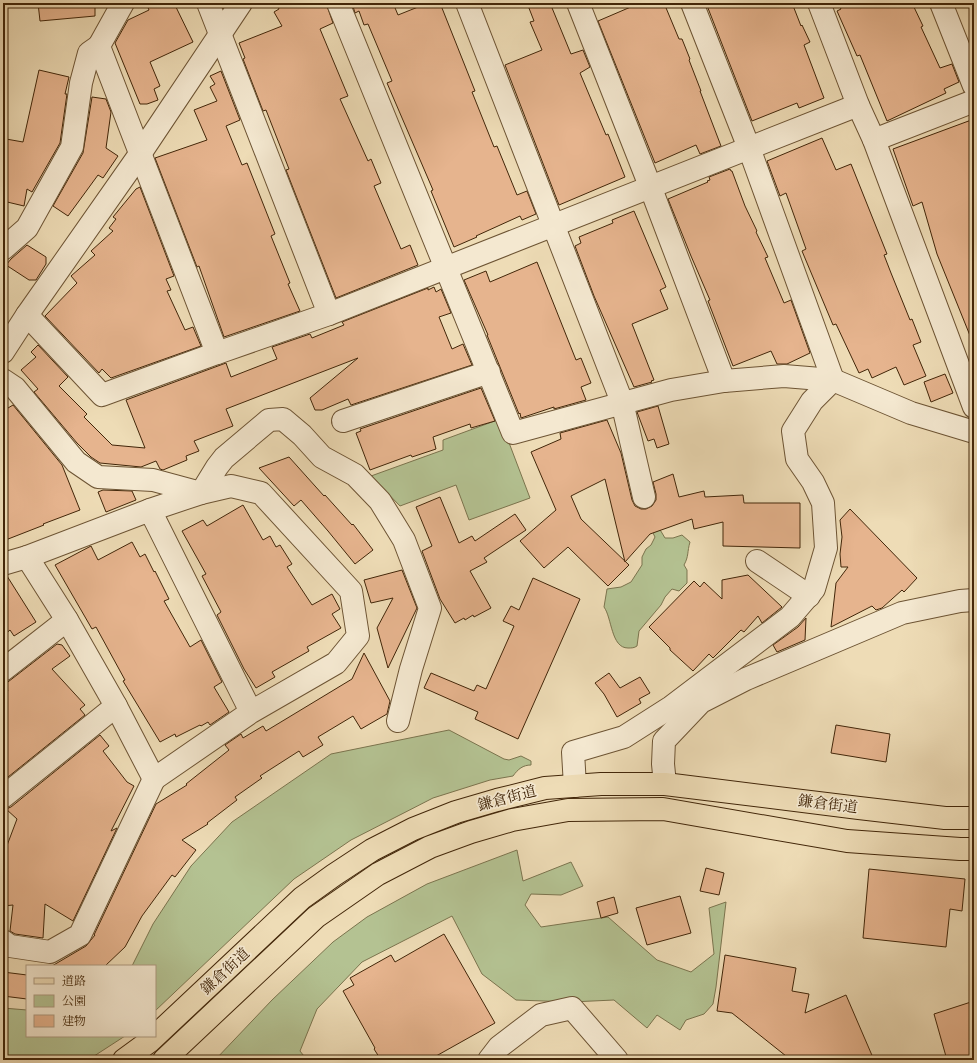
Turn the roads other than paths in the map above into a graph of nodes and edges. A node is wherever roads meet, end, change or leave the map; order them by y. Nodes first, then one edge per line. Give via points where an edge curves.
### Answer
1 (123, 3) edge
2 (208, 3) edge
3 (241, 3) edge
4 (338, 3) edge
5 (466, 3) edge
6 (578, 3) edge
7 (692, 3) edge
8 (819, 3) edge
9 (941, 3) edge
10 (220, 34) junction
11 (99, 46) junction
12 (974, 86) edge
13 (974, 101) edge
14 (858, 105) junction
15 (874, 140) junction
16 (749, 148) junction
17 (140, 154) junction
18 (650, 186) junction
19 (554, 225) junction
20 (3, 249) edge
21 (446, 268) junction
22 (329, 314) junction
23 (27, 315) junction
24 (3, 352) edge
25 (217, 353) junction
26 (489, 372) junction
27 (3, 380) edge
28 (833, 380) junction
29 (724, 381) junction
30 (622, 402) junction
31 (974, 407) edge
32 (343, 421) dead end
33 (974, 432) edge
34 (202, 493) junction
35 (644, 497) dead end
36 (150, 510) junction
37 (27, 557) junction
38 (757, 561) dead end
39 (3, 564) edge
40 (809, 596) junction
41 (974, 600) edge
42 (67, 620) junction
43 (3, 670) edge
44 (116, 706) junction
45 (250, 712) junction
46 (675, 714) junction
47 (398, 721) dead end
48 (154, 779) junction
49 (665, 784) junction
50 (575, 786) junction
51 (3, 797) edge
52 (974, 818) edge
53 (974, 849) edge
54 (3, 942) edge
55 (156, 1035) edge
56 (154, 1037) edge
57 (124, 1060) edge
58 (164, 1060) edge
59 (490, 1060) edge
60 (617, 1060) edge

1 - 11 street
2 - 10 street
3 - 10 street
4 - 21 street
5 - 19 street
6 - 18 street
7 - 16 street
8 - 14 street
9 - 12 street
10 - 17 street
10 - 22 street
11 - 17 street
11 - 20 street via 88,53 72,147 27,228
13 - 15 street
14 - 15 street
14 - 16 street
15 - 31 street
16 - 18 street
16 - 28 street
17 - 23 street
17 - 25 street
18 - 19 street
18 - 29 street
19 - 21 street
19 - 30 street
21 - 22 street
21 - 26 street
22 - 25 street
23 - 24 street
23 - 25 street via 102,395
26 - 30 street via 513,433
26 - 32 street
27 - 34 street via 16,388 76,462 98,477 153,480
28 - 29 street via 784,376
28 - 33 street via 911,412
28 - 40 street via 812,401 793,432 797,459 823,502 826,548 814,590
29 - 30 street
30 - 35 street
34 - 36 street
34 - 45 street via 231,486 261,493 351,591 358,636 336,663
34 - 47 street via 224,458 269,420 283,419 322,457 355,475 380,501 404,540 430,608
36 - 37 street
36 - 45 street
37 - 39 street
37 - 42 street
38 - 40 street
40 - 46 street via 790,617
41 - 46 street via 960,600 902,613 746,679
42 - 43 street
42 - 44 street
44 - 48 street
44 - 51 street
45 - 48 street
46 - 49 street via 664,741
46 - 50 street via 624,737 573,752
48 - 54 street via 80,935 50,952 10,946
49 - 50 main road, 鎌倉街道
49 - 52 main road, 鎌倉街道 via 945,818
50 - 55 main road, 鎌倉街道 via 545,788 456,812 372,850 302,898
53 - 58 main road, 鎌倉街道 via 847,841 663,810 568,810 512,820 430,847 378,874 316,917
56 - 57 main road, 鎌倉街道
59 - 60 street via 499,1047 541,1015 572,1008

